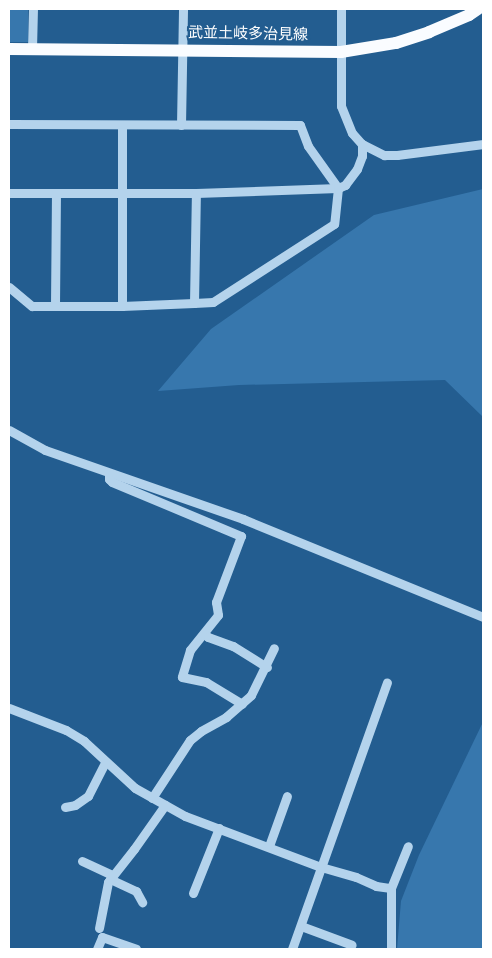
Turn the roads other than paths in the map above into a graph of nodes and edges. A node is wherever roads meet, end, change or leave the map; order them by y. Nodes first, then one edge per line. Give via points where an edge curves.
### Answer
1 (33, 9) edge
2 (183, 9) edge
3 (341, 9) edge
4 (478, 9) edge
5 (9, 48) edge
6 (32, 49) junction
7 (183, 49) junction
8 (341, 52) junction
9 (9, 124) edge
10 (122, 125) junction
11 (181, 125) junction
12 (362, 144) junction
13 (483, 144) edge
14 (338, 188) junction
15 (9, 193) edge
16 (56, 193) junction
17 (122, 193) junction
18 (196, 193) junction
19 (9, 287) edge
20 (194, 303) junction
21 (55, 306) junction
22 (122, 306) junction
23 (9, 430) edge
24 (109, 473) junction
25 (483, 617) edge
26 (204, 634) junction
27 (274, 648) dead end
28 (266, 667) junction
29 (387, 682) dead end
30 (242, 704) junction
31 (9, 708) edge
32 (105, 763) junction
33 (287, 796) dead end
34 (152, 798) junction
35 (165, 805) junction
36 (65, 807) dead end
37 (219, 828) junction
38 (269, 846) junction
39 (408, 846) dead end
40 (82, 861) dead end
41 (321, 867) junction
42 (111, 877) junction
43 (390, 888) junction
44 (193, 893) dead end
45 (142, 902) dead end
46 (301, 926) junction
47 (99, 928) dead end
48 (352, 945) dead end
49 (98, 949) edge
50 (136, 949) edge
51 (292, 949) edge
52 (391, 949) edge

1 - 6 street
2 - 7 street
3 - 8 street
4 - 8 main road, 武並土岐多治見線 via 445,26 396,44
5 - 6 main road, 武並土岐多治見線
6 - 7 main road, 武並土岐多治見線
7 - 8 main road, 武並土岐多治見線
7 - 11 street
8 - 12 street via 341,106 352,133
9 - 10 street
10 - 11 street
10 - 17 street
11 - 14 street via 300,125 308,146
12 - 13 street via 384,155
12 - 14 street via 357,169 345,185
14 - 18 street
14 - 20 street via 334,224 213,302
15 - 16 street
16 - 17 street
16 - 21 street
17 - 18 street
17 - 22 street
18 - 20 street
19 - 21 street via 32,306
20 - 22 street
21 - 22 street
23 - 24 street via 45,450
24 - 25 street via 243,519
24 - 26 street via 112,482 241,536 216,602 218,615
26 - 28 street via 232,646
26 - 30 street via 187,655 182,676 206,682
27 - 28 street
28 - 30 street via 256,688
29 - 41 street
30 - 34 street via 190,740
31 - 32 street via 66,730 84,741
32 - 34 street
32 - 36 street via 88,796
33 - 38 street
34 - 35 street
35 - 37 street
35 - 42 street
37 - 38 street
37 - 44 street
38 - 41 street
39 - 43 street
40 - 42 street
41 - 43 street
41 - 46 street
42 - 45 street via 136,891
42 - 47 street
43 - 52 street
46 - 48 street
46 - 51 street
49 - 50 street via 102,937

